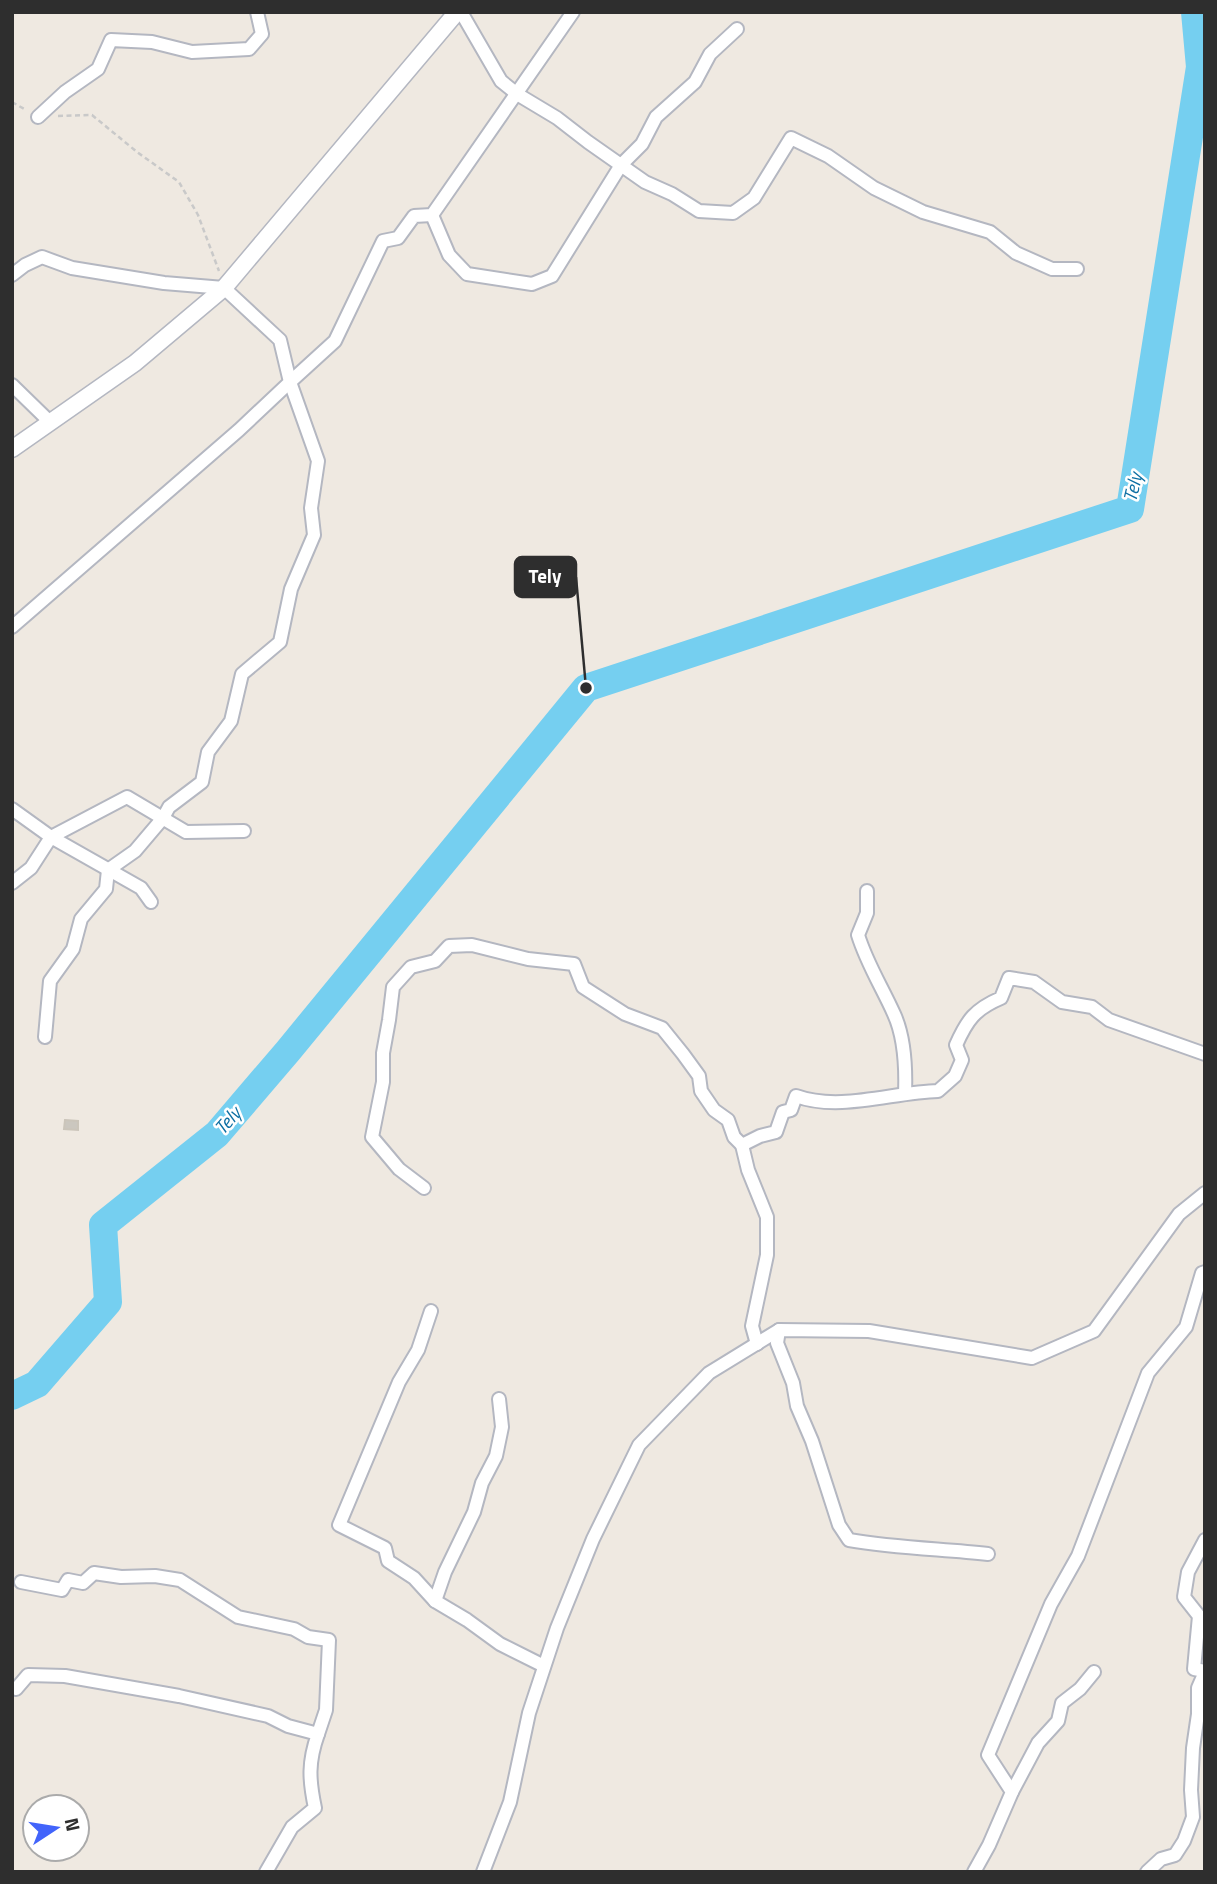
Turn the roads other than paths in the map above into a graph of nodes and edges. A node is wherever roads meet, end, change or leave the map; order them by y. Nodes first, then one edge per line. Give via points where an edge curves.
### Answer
1 (257, 12) edge
2 (459, 12) edge
3 (573, 12) edge
4 (737, 29) dead end
5 (517, 94) junction
6 (38, 117) road end
7 (621, 165) junction
8 (432, 215) junction
9 (1077, 269) dead end
10 (12, 275) edge
11 (224, 288) junction
12 (290, 382) junction
13 (12, 385) edge
14 (50, 422) junction
15 (12, 449) edge
16 (12, 627) edge
17 (12, 809) edge
18 (163, 818) junction
19 (243, 831) dead end
20 (51, 837) junction
21 (108, 870) junction
22 (12, 883) edge
23 (867, 891) dead end
24 (150, 902) dead end
25 (45, 1037) dead end
26 (1205, 1054) edge
27 (905, 1094) junction
28 (742, 1145) junction
29 (424, 1188) dead end
30 (1205, 1193) edge
31 (1205, 1272) edge
32 (431, 1311) dead end
33 (779, 1330) junction
34 (757, 1344) junction
35 (499, 1399) dead end
36 (1205, 1539) edge
37 (988, 1554) dead end
38 (20, 1582) dead end
39 (435, 1601) junction
40 (544, 1666) junction
41 (1205, 1671) edge
42 (1094, 1672) dead end
43 (12, 1688) edge
44 (318, 1734) junction
45 (1013, 1793) junction
46 (266, 1872) edge
47 (482, 1872) edge
48 (974, 1872) edge
49 (1147, 1872) edge

1 - 6 street via 262,34 249,49 192,52 152,42 111,40 99,69
2 - 5 street via 501,81
2 - 11 street
3 - 5 street
4 - 7 street via 710,54 695,82 656,117 642,144
5 - 7 street
5 - 8 street
7 - 8 street via 552,276 532,285 467,274 449,255
7 - 9 street via 699,211 733,213 754,198 791,138 923,212 990,232 1016,253 1052,269
8 - 12 street via 414,216 398,238 383,241 335,341
10 - 11 street via 41,257 72,268
11 - 12 street via 280,340
11 - 14 street via 135,363
12 - 16 street
12 - 18 street via 318,461 311,508 314,535 291,589 280,642 242,674 231,721 208,752 202,782 169,807
13 - 14 street
14 - 15 street
17 - 20 street
18 - 19 street via 186,832
18 - 20 street via 127,797
18 - 21 street via 135,851
20 - 21 street
20 - 22 street via 31,868
21 - 24 street via 141,888
21 - 25 street via 106,889 81,919 73,949 50,981
23 - 27 street via 867,912 858,935 895,1016 904,1052
26 - 27 street via 1109,1020 1092,1007 1062,1002 1034,982 1009,978 1001,998 983,1005 966,1023 956,1045 962,1060 956,1076 938,1091
27 - 28 street via 813,1102 796,1096 791,1110 783,1112 776,1132
28 - 29 street via 662,1028 625,1014 583,987 574,964 449,946 435,961 411,967 393,987 372,1137 399,1169
28 - 34 street via 767,1217 768,1255 751,1326
30 - 33 street via 1178,1214 1094,1331 1032,1358 869,1331
31 - 45 street via 1186,1326 1148,1373 1077,1556 1051,1604 988,1755
32 - 39 street via 339,1525 385,1548 388,1561 414,1578
33 - 34 street
33 - 37 street via 777,1343 797,1406 839,1525 849,1540
34 - 40 street via 709,1373 639,1445 593,1539
35 - 39 street via 502,1427 496,1456
36 - 41 street via 1188,1572 1184,1597 1199,1616 1194,1669
38 - 44 street via 62,1590 68,1580 83,1583 94,1573 180,1580 238,1617 329,1640 326,1710
39 - 40 street via 500,1644
40 - 47 street via 510,1802
41 - 49 street via 1198,1688 1193,1748 1193,1817 1175,1855 1161,1859
42 - 45 street via 1062,1703 1058,1721 1038,1743
43 - 44 street via 28,1675 65,1676 268,1716
44 - 46 street via 310,1756 315,1808 292,1827
45 - 48 street

